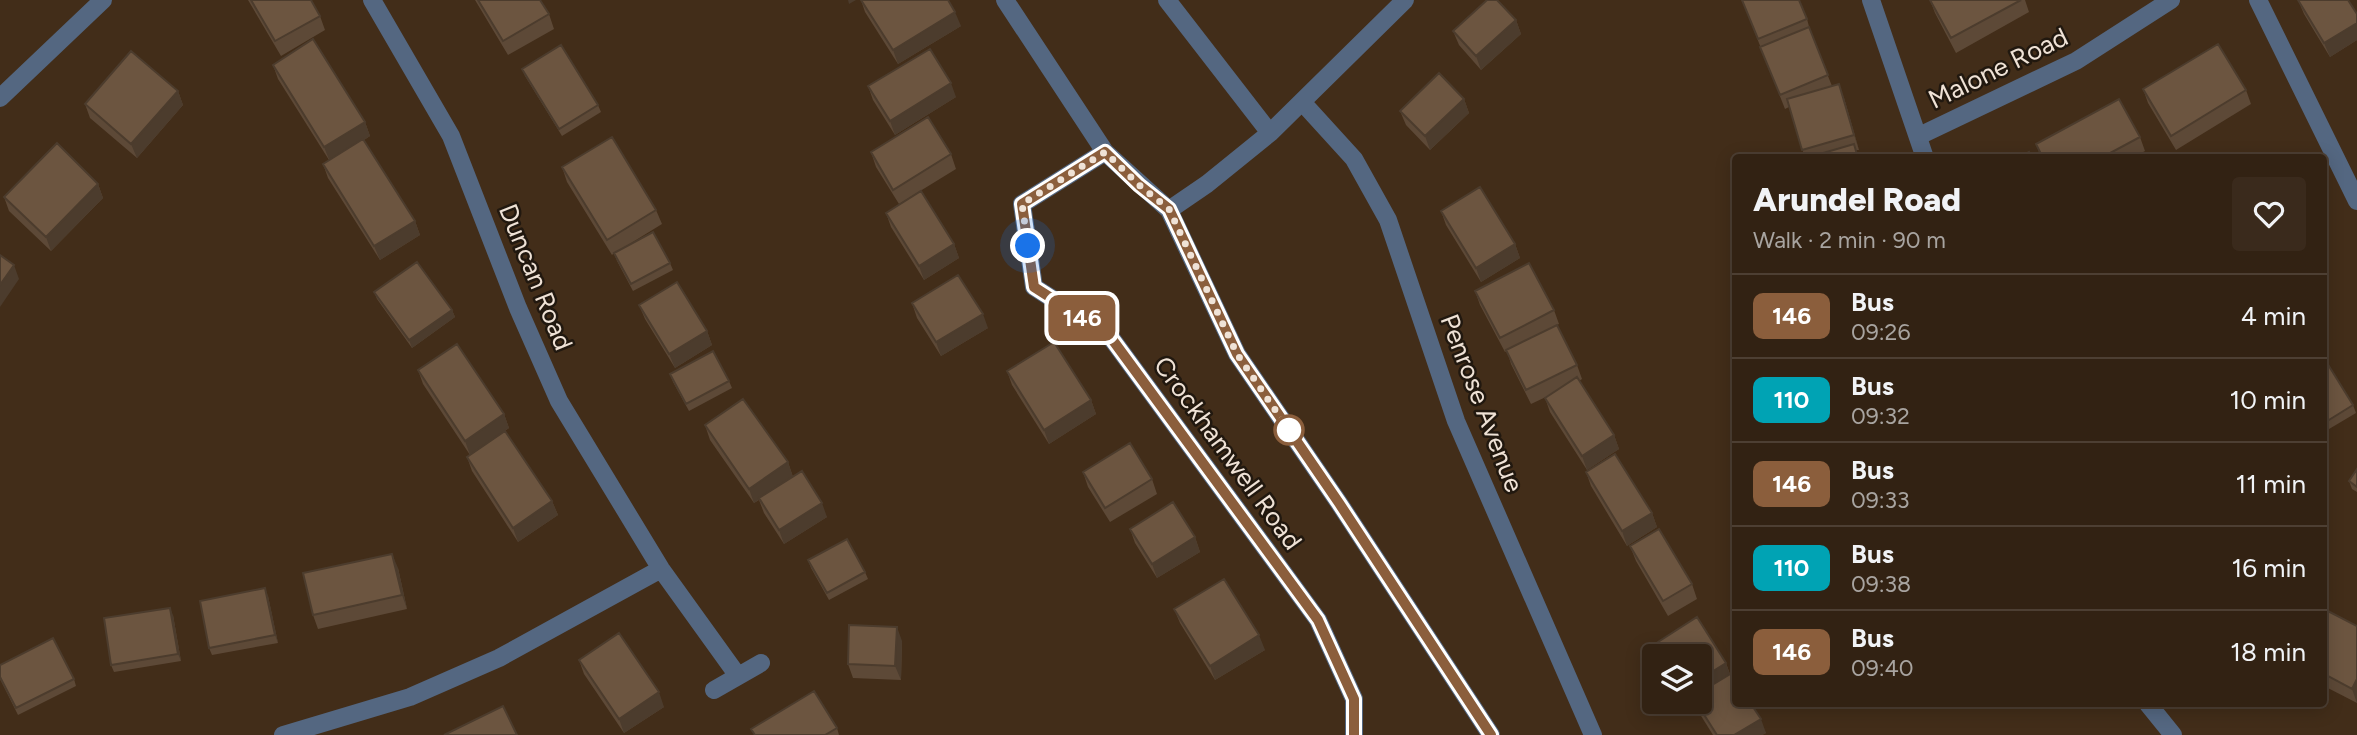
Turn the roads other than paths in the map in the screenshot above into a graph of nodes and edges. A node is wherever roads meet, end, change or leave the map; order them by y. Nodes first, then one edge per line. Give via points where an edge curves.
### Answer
1 (103, 0) edge
2 (372, 0) edge
3 (1005, 0) edge
4 (1167, 0) edge
5 (1405, 0) edge
6 (1871, 0) edge
7 (2171, 0) edge
8 (2258, 0) edge
9 (0, 98) edge
10 (1303, 103) junction
11 (1270, 133) junction
12 (1919, 136) junction
13 (1105, 152) junction
14 (1924, 154) edge
15 (2357, 201) edge
16 (1169, 209) junction
17 (661, 569) junction
18 (761, 663) dead end
19 (738, 676) junction
20 (714, 690) dead end
21 (2151, 707) edge
22 (284, 735) edge
23 (1354, 735) edge
24 (1491, 735) edge
25 (1593, 735) edge
26 (2174, 735) edge

1 - 9 street
2 - 17 street, Duncan Road via 451,136 559,401
3 - 13 street
4 - 11 street
5 - 10 street
6 - 12 street
7 - 12 street, Malone Road via 2076,61
8 - 15 street
10 - 11 street
10 - 25 street, Penrose Avenue via 1354,159 1388,220 1456,421
11 - 16 street
12 - 14 street
13 - 16 street
13 - 23 street, Crockhamwell Road via 1022,204 1034,287 1109,335 1318,620 1354,699
16 - 24 street via 1237,354
17 - 19 street, Duncan Road
17 - 22 street via 486,664 410,697
18 - 19 street
19 - 20 street
21 - 26 street

